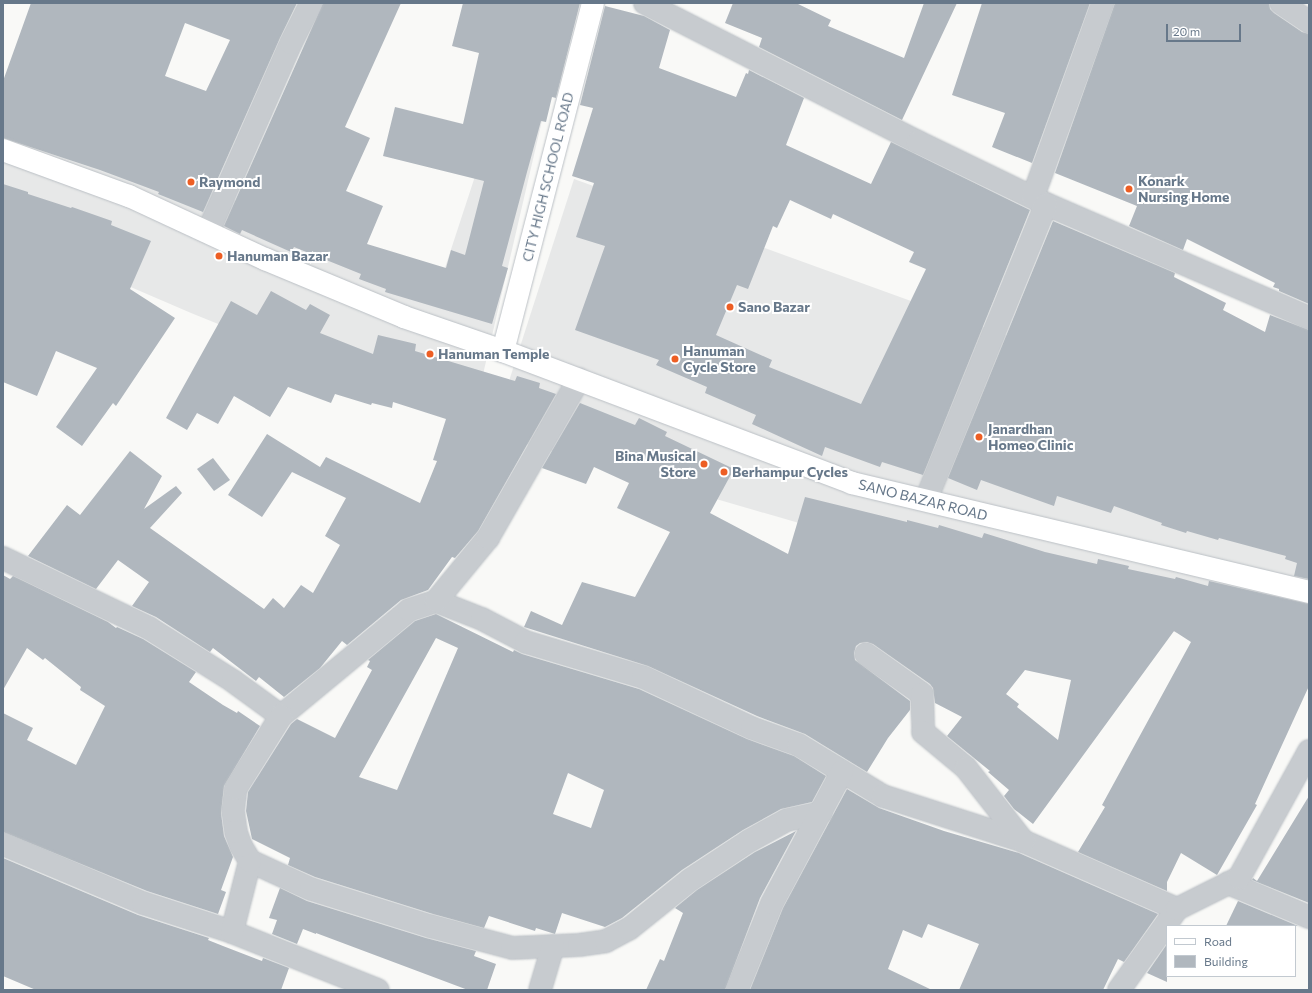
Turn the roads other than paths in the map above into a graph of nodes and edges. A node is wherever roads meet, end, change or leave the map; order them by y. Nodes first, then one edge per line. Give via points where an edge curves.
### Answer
1 (311, 3) edge
2 (593, 3) edge
3 (645, 3) edge
4 (1103, 3) edge
5 (1281, 3) edge
6 (1309, 22) edge
7 (3, 150) edge
8 (1040, 200) junction
9 (208, 232) junction
10 (1309, 318) edge
11 (503, 351) junction
12 (579, 379) junction
13 (926, 500) junction
14 (3, 558) edge
15 (1309, 592) edge
16 (436, 601) junction
17 (866, 654) dead end
18 (281, 716) junction
19 (1309, 751) edge
20 (842, 772) junction
21 (821, 813) junction
22 (1022, 842) junction
23 (3, 844) edge
24 (250, 861) junction
25 (1228, 883) junction
26 (1176, 909) junction
27 (1309, 916) edge
28 (232, 932) junction
29 (553, 946) junction
30 (378, 990) edge
31 (540, 990) edge
32 (737, 990) edge
33 (1119, 990) edge

1 - 9 street
2 - 11 street, CITY HIGH SCHOOL ROAD
3 - 8 street via 911,138
4 - 8 street
5 - 6 street
7 - 9 street, SANO BAZAR ROAD via 129,196
8 - 10 street
8 - 13 street
9 - 11 street, SANO BAZAR ROAD via 265,259 404,317
11 - 12 street, SANO BAZAR ROAD
12 - 13 street, SANO BAZAR ROAD via 852,483
12 - 16 street via 488,538
13 - 15 street, SANO BAZAR ROAD
14 - 18 street via 149,628 233,681
16 - 18 street via 409,610
16 - 20 street via 482,619 526,642 643,677 752,728 800,745
17 - 22 street via 922,694 923,732 966,768
18 - 24 street via 236,788 233,811 236,832
19 - 25 street via 1238,878
20 - 21 street
20 - 22 street via 883,796
21 - 29 street via 786,820 749,841 690,880 629,929 606,941
21 - 32 street via 772,902
22 - 26 street
23 - 28 street via 143,903
24 - 28 street
24 - 29 street via 311,889 437,928 512,948
25 - 26 street
25 - 27 street
26 - 33 street
28 - 30 street
29 - 31 street

